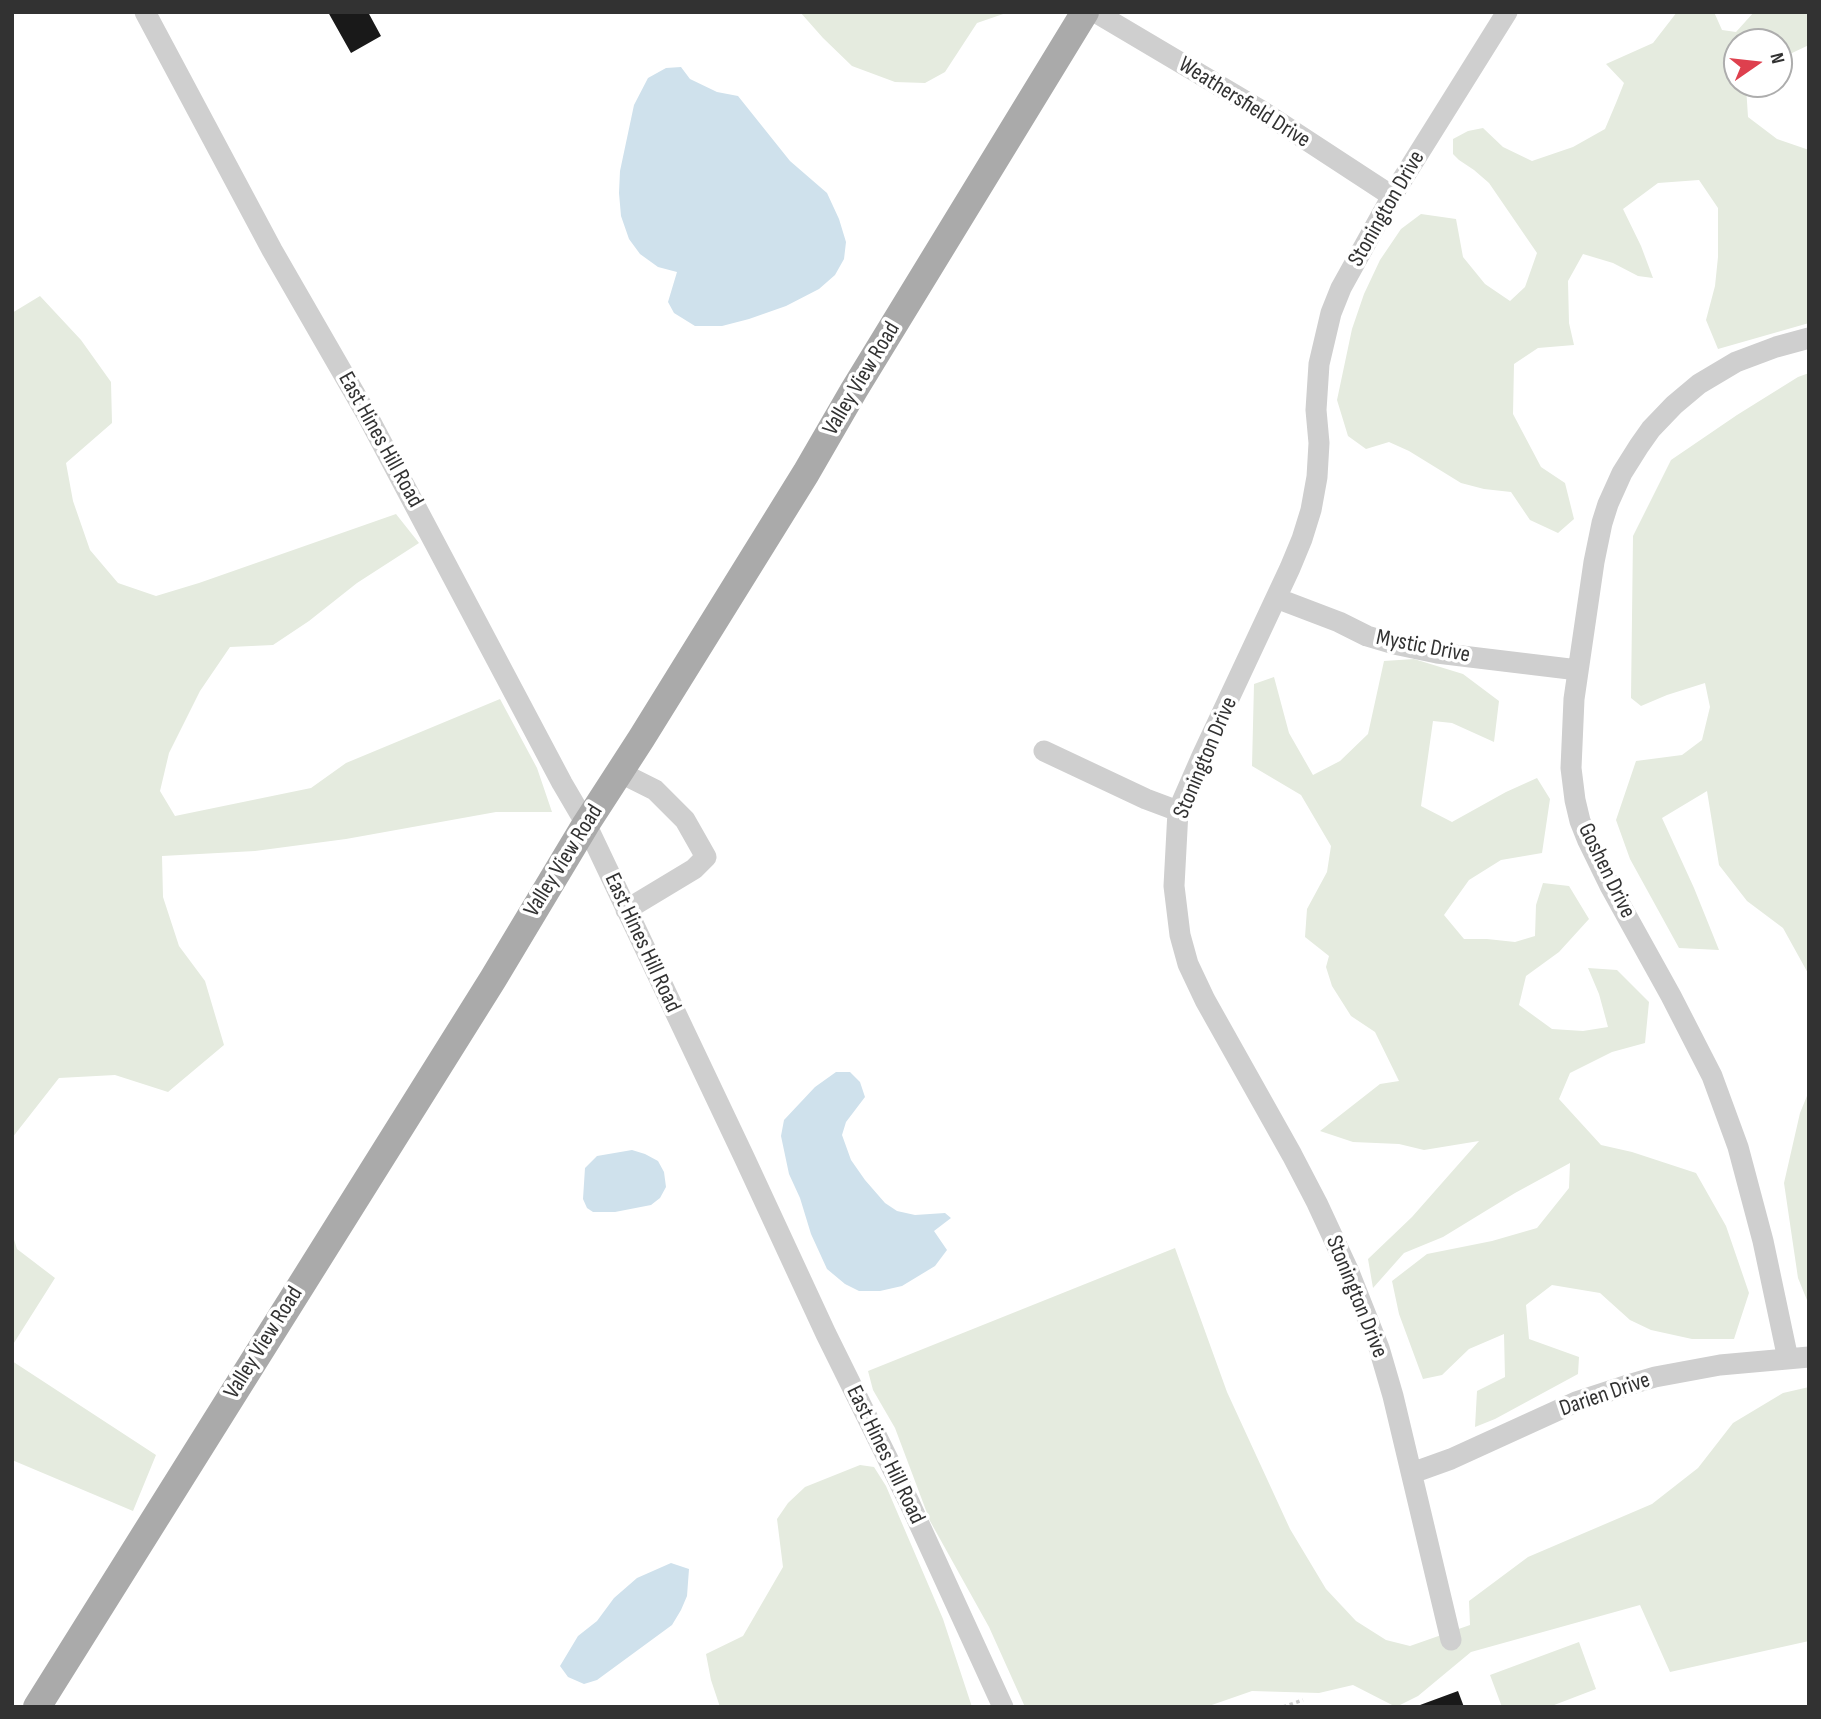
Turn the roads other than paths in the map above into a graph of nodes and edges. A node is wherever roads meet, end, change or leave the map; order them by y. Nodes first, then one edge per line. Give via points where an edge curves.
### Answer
1 (145, 12) edge
2 (1085, 12) edge
3 (1095, 12) edge
4 (1507, 12) edge
5 (1392, 196) junction
6 (1809, 338) edge
7 (1276, 598) junction
8 (1578, 670) junction
9 (1044, 751) dead end
10 (620, 772) junction
11 (1178, 811) junction
12 (586, 824) junction
13 (626, 909) junction
14 (1799, 1358) edge
15 (1412, 1473) junction
16 (1451, 1640) dead end
17 (37, 1707) edge
18 (1003, 1707) edge

1 - 12 street, East Hines Hill Road via 272,250 368,415
2 - 10 main road, Valley View Road
3 - 5 street, Weathersfield Drive via 1262,111
4 - 5 street, Stonington Drive
5 - 7 street, Stonington Drive via 1341,288 1328,323 1318,364 1319,443 1311,510
6 - 8 street, Goshen Drive via 1736,362 1699,384 1639,446 1622,473 1602,523
7 - 8 street, Mystic Drive via 1394,644
7 - 11 street, Stonington Drive
8 - 14 street, Goshen Drive via 1571,768 1580,821 1712,1076 1738,1147
9 - 11 street
10 - 12 main road, Valley View Road
10 - 13 street via 655,790 685,820 706,857 694,869
11 - 15 street, Stonington Drive via 1174,886 1188,964 1292,1155 1349,1272 1378,1348
12 - 13 street, East Hines Hill Road
12 - 17 main road, Valley View Road
13 - 18 street, East Hines Hill Road
14 - 15 street, Darien Drive via 1720,1365 1628,1385 1576,1402
15 - 16 street, Stonington Drive

